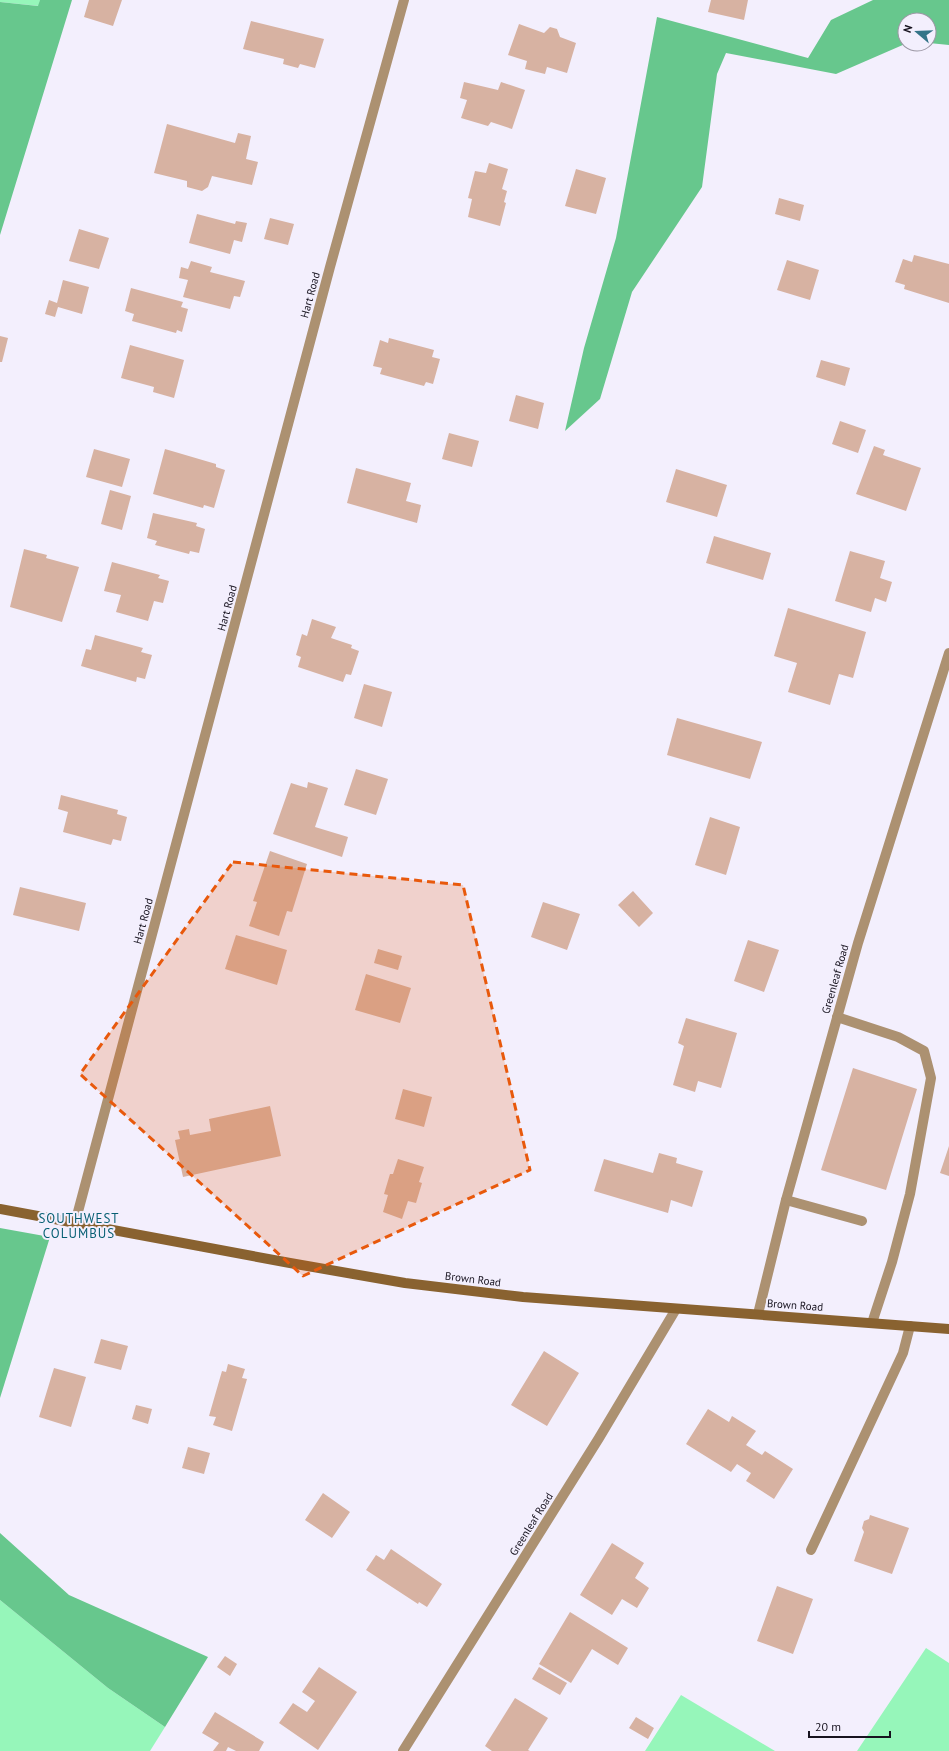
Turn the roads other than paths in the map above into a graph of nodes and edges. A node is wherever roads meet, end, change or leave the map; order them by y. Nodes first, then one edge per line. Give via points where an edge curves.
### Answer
1 (404, 0) edge
2 (949, 653) edge
3 (837, 1017) junction
4 (786, 1200) junction
5 (0, 1209) edge
6 (862, 1221) dead end
7 (75, 1223) junction
8 (676, 1309) junction
9 (758, 1314) junction
10 (872, 1323) junction
11 (910, 1326) junction
12 (949, 1329) edge
13 (812, 1550) dead end
14 (403, 1751) edge

1 - 7 street, Hart Road via 330,267
2 - 3 street, Greenleaf Road
3 - 4 street, Greenleaf Road
3 - 10 street via 898,1037 924,1051 931,1078 910,1194
4 - 6 street
4 - 9 street, Greenleaf Road
5 - 7 main road, Brown Road
7 - 8 main road, Brown Road via 405,1283 522,1297
8 - 9 main road, Brown Road
8 - 14 street, Greenleaf Road via 595,1444
9 - 10 main road, Brown Road
10 - 11 main road, Brown Road
11 - 12 main road, Brown Road
11 - 13 street via 903,1353

